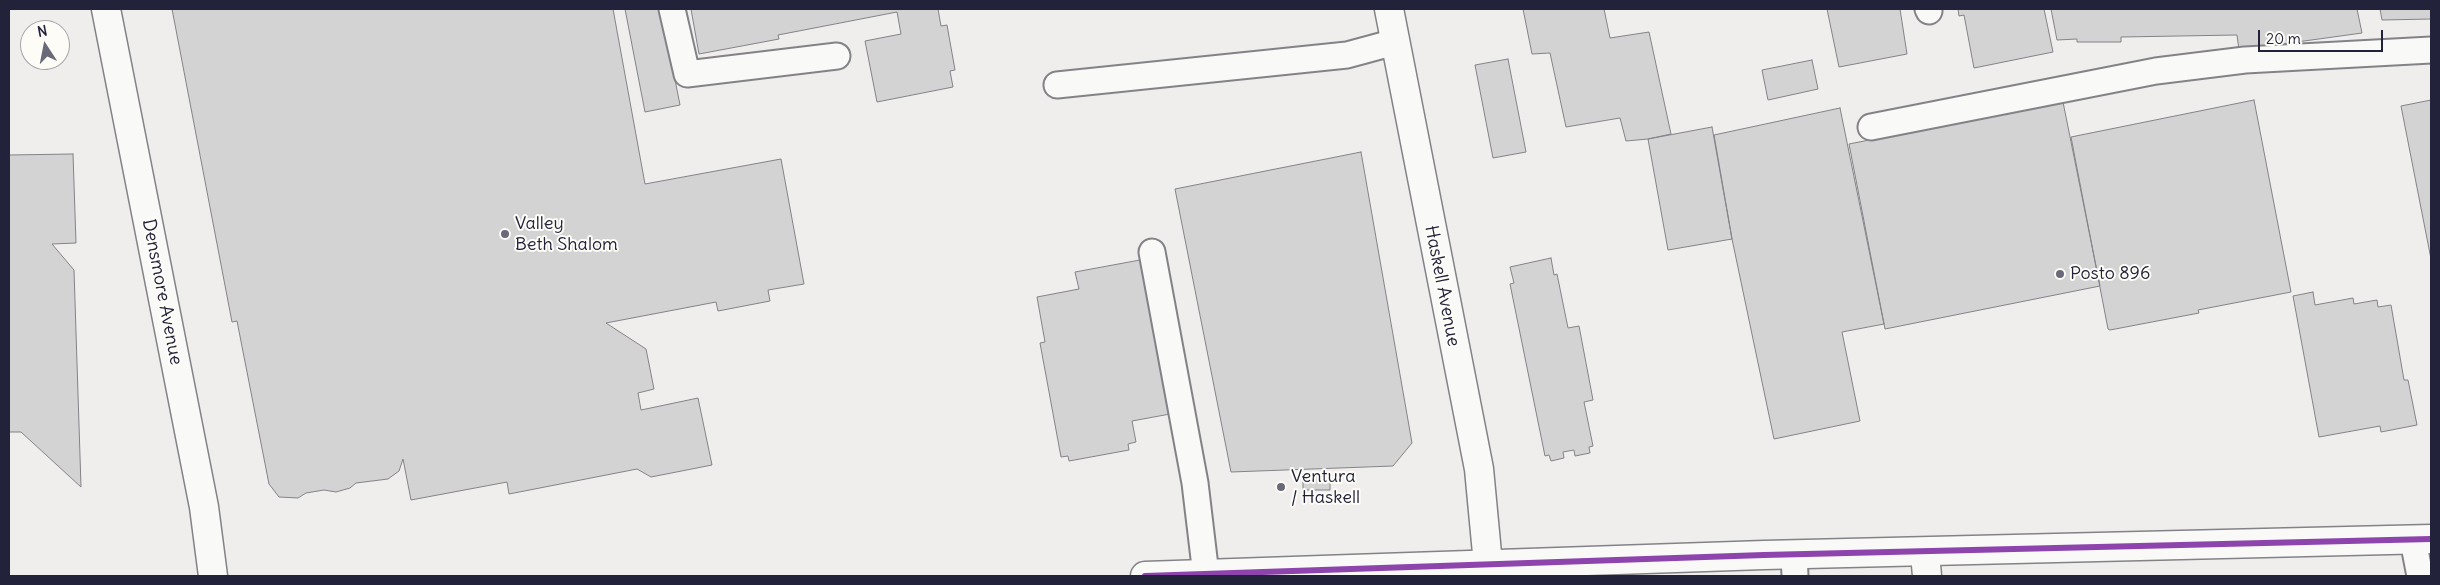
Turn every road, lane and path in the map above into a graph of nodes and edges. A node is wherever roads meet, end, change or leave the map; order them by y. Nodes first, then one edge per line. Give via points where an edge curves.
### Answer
1 (106, 9) edge
2 (672, 9) edge
3 (1389, 9) edge
4 (1395, 42) junction
5 (2431, 50) edge
6 (837, 56) dead end
7 (1057, 85) dead end
8 (1872, 128) dead end
9 (1152, 252) dead end
10 (2422, 540) edge
11 (1488, 564) junction
12 (1794, 565) edge
13 (1926, 565) edge
14 (1536, 570) edge
15 (1206, 574) junction
16 (1290, 574) edge
17 (213, 576) edge
18 (1145, 576) edge
19 (2420, 576) edge

1 - 17 main road, Densmore Avenue via 204,507
2 - 6 lane via 687,74
3 - 4 main road, Haskell Avenue
4 - 7 lane via 1347,55
4 - 11 main road, Haskell Avenue via 1479,469
5 - 8 lane via 2245,60 2156,72
9 - 15 lane via 1196,483
10 - 13 main road
10 - 19 lane
11 - 14 main road
11 - 16 main road
12 - 13 main road
12 - 14 main road
15 - 16 main road
15 - 18 main road

